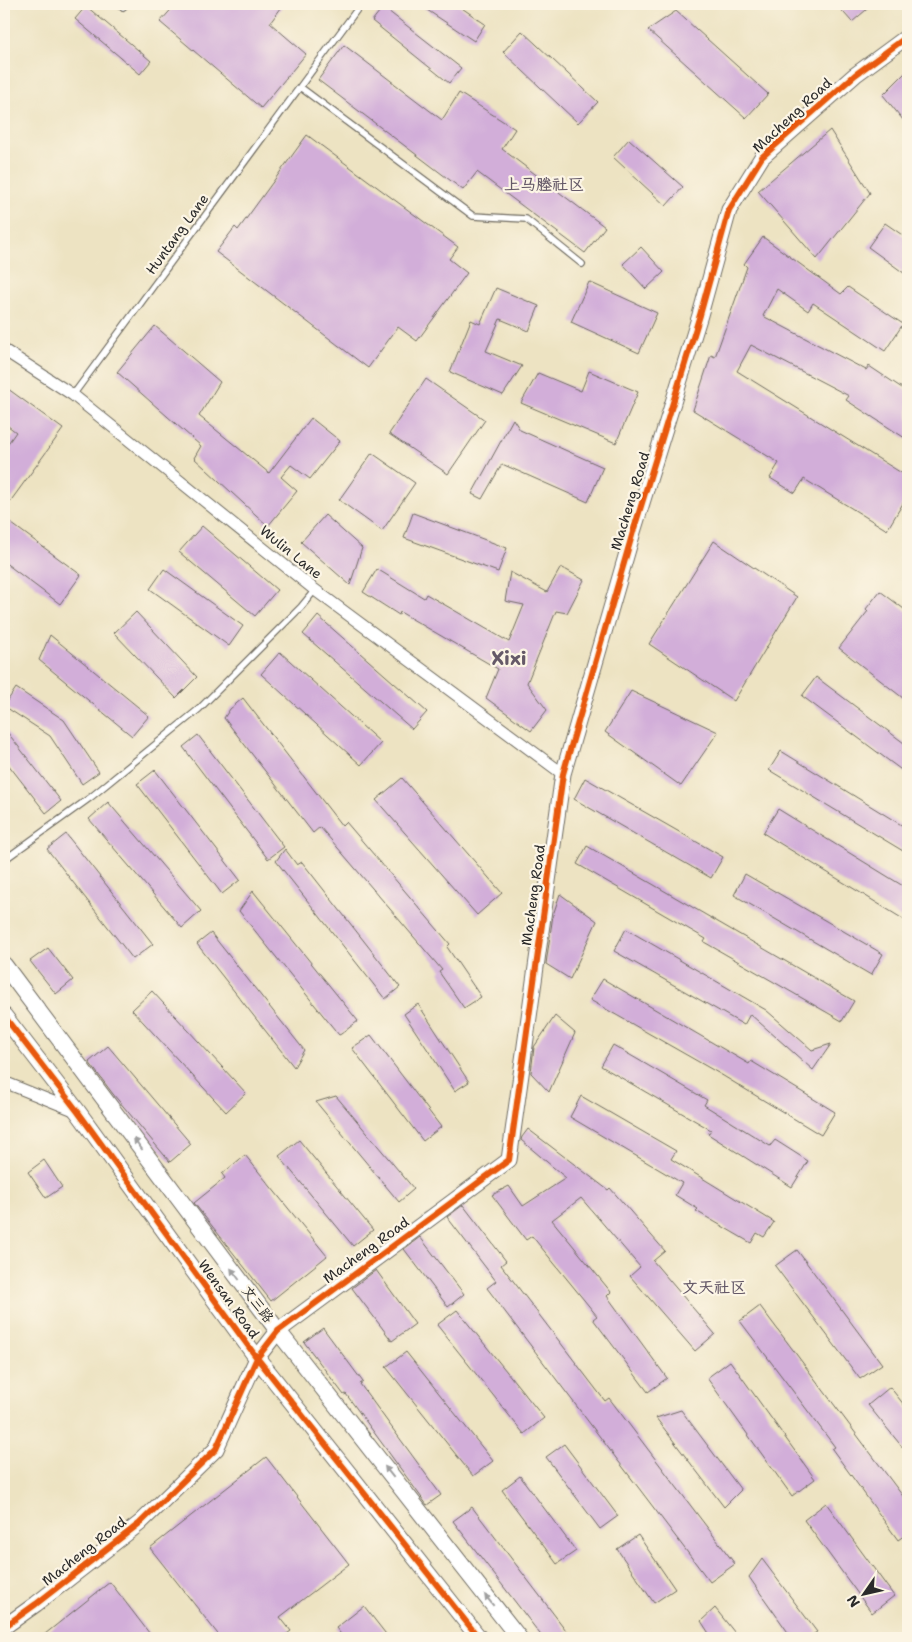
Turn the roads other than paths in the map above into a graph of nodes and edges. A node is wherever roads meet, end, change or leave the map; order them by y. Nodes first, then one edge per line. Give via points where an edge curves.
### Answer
1 (119, 4) edge
2 (126, 4) edge
3 (361, 4) edge
4 (908, 36) edge
5 (300, 87) junction
6 (582, 264) dead end
7 (4, 350) edge
8 (74, 396) junction
9 (315, 590) junction
10 (563, 774) junction
11 (4, 860) edge
12 (4, 965) edge
13 (4, 1016) edge
14 (4, 1082) edge
15 (78, 1112) junction
16 (278, 1331) junction
17 (257, 1358) junction
18 (4, 1627) edge
19 (479, 1638) edge
20 (519, 1638) edge

1 - 2 lane via 123,7
3 - 5 lane, Huntang Lane
4 - 10 street, Macheng Road via 855,74 762,156 729,210
5 - 6 lane via 473,216 526,220
5 - 8 lane, Huntang Lane
7 - 8 street, Wulin Lane
8 - 9 street, Wulin Lane
9 - 10 street, Wulin Lane
9 - 11 lane via 199,709 90,797
10 - 16 street, Macheng Road via 509,1160
16 -> 12 main road, 文三路
13 - 15 main road, Wensan Road
14 - 15 street
15 - 17 main road, Wensan Road
16 - 17 street, Macheng Road
20 -> 16 main road, 文三路
17 - 18 street, Macheng Road via 216,1449 140,1523
17 - 19 main road, Wensan Road

